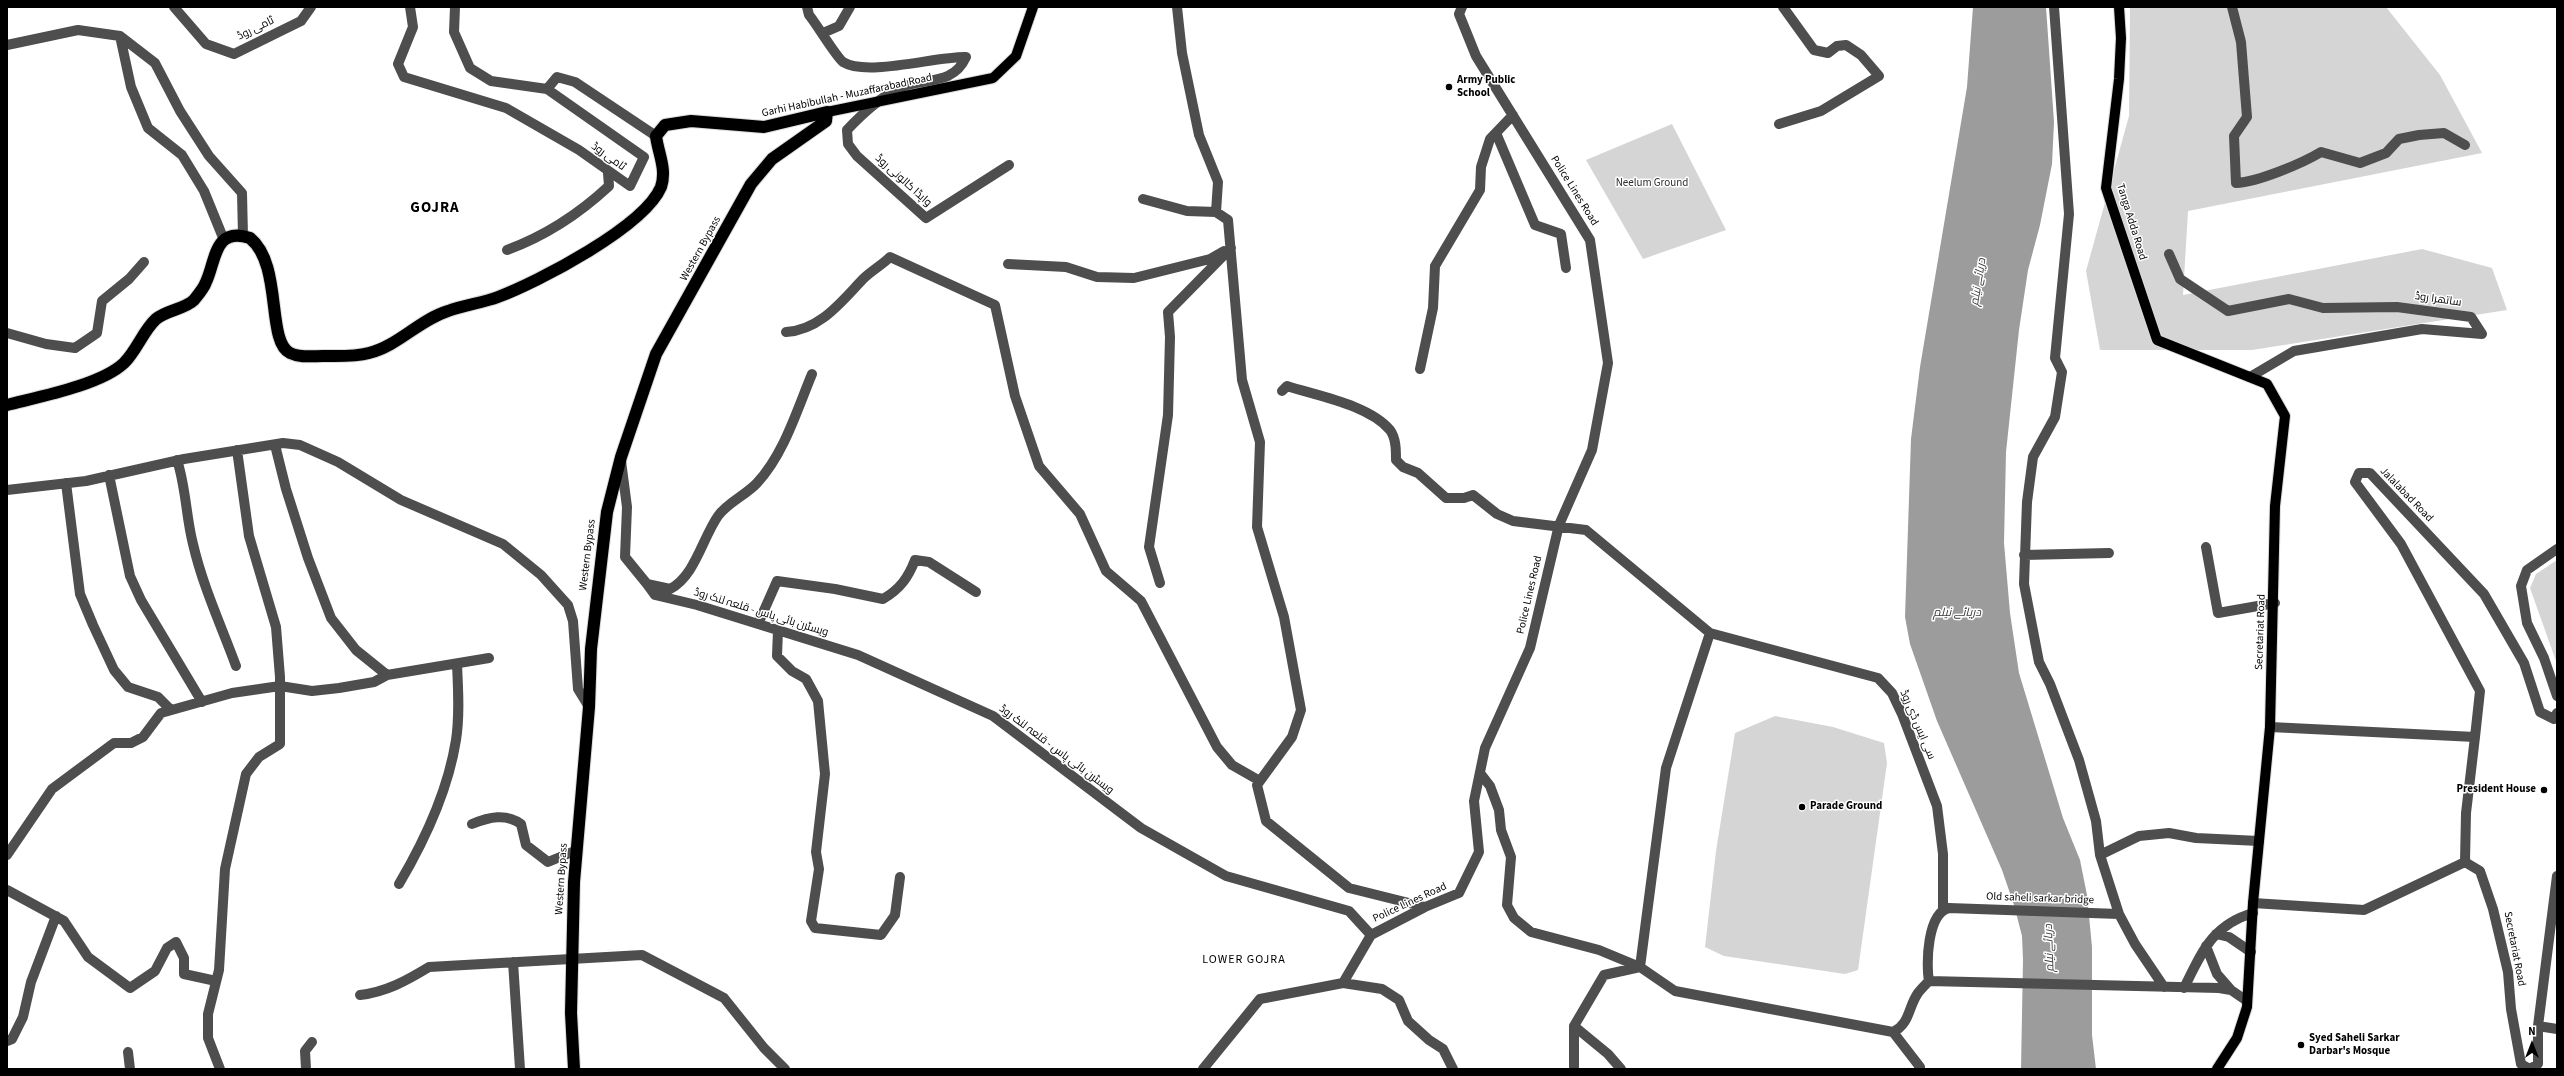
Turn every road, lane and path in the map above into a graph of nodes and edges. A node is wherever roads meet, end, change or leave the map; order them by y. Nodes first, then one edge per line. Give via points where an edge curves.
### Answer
1 (174, 7) edge
2 (311, 7) edge
3 (410, 7) edge
4 (455, 7) edge
5 (807, 7) edge
6 (850, 7) edge
7 (1033, 7) edge
8 (1177, 7) edge
9 (1462, 7) edge
10 (1783, 7) edge
11 (2054, 7) edge
12 (2119, 7) edge
13 (2232, 7) edge
14 (823, 33) junction
15 (120, 36) junction
16 (7, 45) edge
17 (547, 89) junction
18 (872, 105) junction
19 (827, 112) junction
20 (1513, 115) junction
21 (1779, 124) dead end
22 (1496, 133) junction
23 (656, 136) junction
24 (2465, 145) dead end
25 (1009, 165) dead end
26 (608, 172) junction
27 (1143, 199) dead end
28 (1216, 212) junction
29 (243, 236) junction
30 (224, 240) junction
31 (1231, 248) junction
32 (507, 250) dead end
33 (2170, 254) dead end
34 (144, 262) dead end
35 (1008, 264) dead end
36 (1566, 268) dead end
37 (786, 332) dead end
38 (7, 333) edge
39 (1420, 369) dead end
40 (812, 374) dead end
41 (2250, 377) junction
42 (1282, 391) dead end
43 (7, 405) edge
44 (275, 445) junction
45 (237, 450) junction
46 (621, 457) junction
47 (177, 460) junction
48 (110, 475) junction
49 (66, 483) junction
50 (7, 490) edge
51 (1559, 525) junction
52 (2206, 547) dead end
53 (2557, 549) edge
54 (2109, 553) dead end
55 (2024, 555) junction
56 (1160, 583) dead end
57 (647, 584) junction
58 (976, 592) dead end
59 (2275, 603) junction
60 (758, 624) junction
61 (778, 630) junction
62 (1710, 633) junction
63 (489, 658) dead end
64 (457, 664) junction
65 (236, 666) dead end
66 (387, 675) junction
67 (280, 686) junction
68 (2557, 696) edge
69 (202, 702) junction
70 (589, 708) junction
71 (172, 710) junction
72 (2557, 713) edge
73 (2270, 727) junction
74 (2475, 737) junction
75 (1480, 773) junction
76 (1260, 780) junction
77 (472, 824) dead end
78 (2259, 841) junction
79 (577, 850) junction
80 (7, 855) edge
81 (2100, 855) junction
82 (2465, 862) junction
83 (2557, 876) edge
84 (900, 877) dead end
85 (399, 884) dead end
86 (7, 890) edge
87 (1425, 906) junction
88 (2253, 908) junction
89 (1943, 909) junction
90 (2116, 914) junction
91 (56, 916) junction
92 (2216, 934) junction
93 (1371, 935) junction
94 (2206, 946) junction
95 (2552, 946) edge
96 (2252, 952) junction
97 (571, 958) junction
98 (513, 962) junction
99 (1640, 967) junction
100 (216, 981) junction
101 (1929, 982) junction
102 (1343, 983) junction
103 (2164, 987) junction
104 (2184, 988) junction
105 (2231, 990) junction
106 (360, 995) dead end
107 (2247, 1001) junction
108 (1574, 1026) junction
109 (2538, 1026) junction
110 (2557, 1029) edge
111 (1893, 1032) junction
112 (7, 1041) edge
113 (312, 1042) dead end
114 (128, 1052) dead end
115 (130, 1069) edge
116 (220, 1069) edge
117 (306, 1069) edge
118 (520, 1069) edge
119 (574, 1069) edge
120 (785, 1069) edge
121 (1203, 1069) edge
122 (1452, 1069) edge
123 (1574, 1069) edge
124 (1621, 1069) edge
125 (1919, 1069) edge
126 (2217, 1069) edge

1 - 2 street, ٹامی روڈ via 206,44 234,54 301,21
3 - 26 street, ٹامی روڈ via 413,27 398,64 404,77 506,108 579,150
4 - 17 street via 454,32 470,68 491,80
5 - 14 street
6 - 14 street via 839,26
7 - 18 main road, Garhi Habibullah - Muzaffarabad Road via 1016,56 993,78
8 - 28 street via 1182,53 1199,135 1218,182
9 - 20 street, Police Lines Road via 1459,14 1476,56
10 - 21 street via 1814,50 1828,53 1837,46 1846,45 1861,55 1879,76 1821,111
11 - 55 street via 2069,214 2055,358 2062,372 2055,417 2034,457 2027,502
12 - 41 main road, Tanga Adda Road via 2119,79 2106,188 2157,340
13 - 24 street via 2241,42 2247,117 2234,136 2236,183 2250,182 2305,162 2321,152 2360,163 2386,152 2399,139 2419,135 2444,133
14 - 18 street via 842,61 859,67 924,63 950,57 966,57 961,69 944,78 898,88
15 - 16 street via 78,30
15 - 29 street via 155,63 180,111 209,156 242,193
15 - 30 street via 131,86 148,128 182,155 204,191
17 - 23 street via 557,77 574,82
17 - 26 street, ٹامی روڈ via 644,157 630,186
18 - 19 main road, Garhi Habibullah - Muzaffarabad Road
18 - 25 street, واپڈا کالونی روڈ via 847,130 848,144 857,156 926,218
19 - 23 highway, Garhi Habibullah - Muzaffarabad Road via 764,127 678,122 665,125
19 - 46 highway, Western Bypass via 826,121 772,158 751,184 656,354
20 - 22 street
20 - 51 street, Police Lines Road via 1590,240 1608,363 1592,450
22 - 36 street via 1535,225 1561,234
22 - 39 street via 1490,139 1480,166 1480,190 1435,266 1433,308
23 - 29 highway via 662,162 660,187 637,214 605,242 504,295 433,317 387,346 369,353 307,356 291,354 283,348 278,339 272,281 266,263 256,244
26 - 32 street via 609,186 588,206 528,242
27 - 28 street via 1187,211
28 - 31 street via 1228,220
29 - 30 highway
30 - 43 highway via 218,246 206,282 193,301 162,314 122,365 94,381
31 - 35 street via 1210,259 1134,278 1097,277 1066,267
31 - 56 street via 1168,312 1168,414 1149,547
31 - 76 street via 1242,380 1260,442 1257,527 1284,617 1301,710 1292,737
33 - 41 street, ساتھرا روڈ via 2180,279 2228,311 2290,299 2323,308 2397,307 2471,317 2482,334 2422,329 2294,351
34 - 38 street via 129,279 102,301 97,333 75,348 46,344
37 - 76 street via 800,331 835,310 865,278 890,257 996,305 1015,396 1039,466 1080,514 1106,571 1141,601 1217,747 1232,765
40 - 57 street via 790,428 770,466 757,483 718,515 682,582 670,589
41 - 59 main road, Secretariat Road via 2268,384 2285,416 2275,506
42 - 51 street via 1287,386 1351,404 1375,418 1390,431 1396,445 1396,460 1403,467 1424,477 1446,498 1473,495 1496,514 1513,521
44 - 45 street
44 - 66 street via 308,558 331,618 356,650
44 - 70 street via 300,445 338,462 401,500 503,544 541,575 568,605 573,621 578,689
45 - 47 street
45 - 67 street via 249,536 276,627
46 - 57 street, ویسٹرن بائی پاس - قلعہ لنک روڈ via 627,507 625,557
46 - 70 highway, Western Bypass via 607,512 599,570 591,649
47 - 48 street
47 - 65 street via 183,478 187,517 202,582
48 - 49 street
48 - 69 street via 130,576 141,600
49 - 50 street
49 - 71 street via 80,594 114,670 128,687 158,697
51 - 62 street via 1586,530
51 - 75 street, Police Lines Road via 1530,648 1486,748
52 - 59 street via 2218,613
53 - 68 street via 2527,570 2521,586 2527,623 2544,658
54 - 55 street
55 - 81 street via 2024,584 2039,662 2079,760 2096,821
57 - 60 street, ویسٹرن بائی پاس - قلعہ لنک روڈ via 655,595
58 - 60 street via 929,562 916,560 897,591 883,599 777,581
59 - 73 main road, Secretariat Road
60 - 61 street, ویسٹرن بائی پاس - قلعہ لنک روڈ
61 - 84 street via 777,656 792,671 806,679 818,701 825,774 816,852 819,869 811,921 815,928 881,935 895,915
61 - 93 street, ویسٹرن بائی پاس - قلعہ لنک روڈ via 858,655 993,716 1141,828 1226,876 1349,911
62 - 89 street, سی ایس ڈی روڈ via 1878,678 1892,694 1937,806 1943,854
62 - 99 street via 1666,768
63 - 64 street
64 - 66 street
64 - 85 street via 456,740 441,798 424,840
66 - 67 street via 374,682 318,690
67 - 69 street
67 - 100 street via 280,744 259,757 246,774 232,832 225,869
69 - 71 street
70 - 79 highway, Western Bypass
71 - 80 street via 161,713 143,737 131,743 114,743 52,788
72 - 74 street, Jalalabad Road via 2554,719 2540,712 2524,663 2484,594 2370,473 2358,473 2355,482 2401,544 2480,691
73 - 74 street
73 - 78 main road, Secretariat Road
74 - 82 street, Jalalabad Road via 2466,813
75 - 87 street, Police Lines Road via 1474,801 1479,852 1459,893
75 - 99 street via 1490,786 1499,810 1501,830 1511,858 1507,905 1514,918 1531,932 1599,950
76 - 87 street via 1257,785 1266,821 1349,888
77 - 79 street via 488,818 512,818 521,824 526,845 548,862
78 - 81 street via 2196,838 2169,833 2139,836
78 - 88 main road, Secretariat Road
79 - 97 highway, Western Bypass
81 - 90 street
82 - 88 street via 2364,910
82 - 109 street, Secretariat Road via 2480,871 2493,909 2508,972 2518,1051 2521,1064 2526,1068 2538,1064
83 - 95 street, Secretariat Road
86 - 91 street
87 - 93 street, Police Lines Road
88 - 92 street via 2235,918
88 - 96 main road, Secretariat Road
89 - 90 street, Old saheli sarkar bridge
89 - 101 street via 1927,949
90 - 103 street
91 - 100 street via 64,921 88,957 130,988 155,971 167,948 176,942 184,958 184,974
91 - 112 street via 31,982 23,1017 12,1039
92 - 94 street
92 - 96 street via 2229,937
93 - 102 street, Police Lines Road
94 - 104 street
94 - 105 street via 2217,974
95 - 109 street, Secretariat Road
96 - 107 main road, Secretariat Road
97 - 98 street
97 - 119 highway, Western Bypass via 570,1013
97 - 120 street via 642,955 724,998 764,1048
98 - 106 street via 429,967 401,984 374,994
98 - 118 street
99 - 108 street via 1604,975
99 - 111 street via 1675,990
100 - 116 street via 208,1014 208,1038
101 - 103 street
101 - 111 street via 1918,993 1906,1022
102 - 121 street via 1260,999
102 - 122 street via 1382,989 1399,1000 1408,1022 1443,1049
103 - 104 street
104 - 105 street
105 - 107 street
107 - 126 main road, Secretariat Road via 2237,1038
108 - 123 street
108 - 124 street via 1608,1054
109 - 110 street
111 - 125 street
113 - 117 street via 305,1050
114 - 115 street

